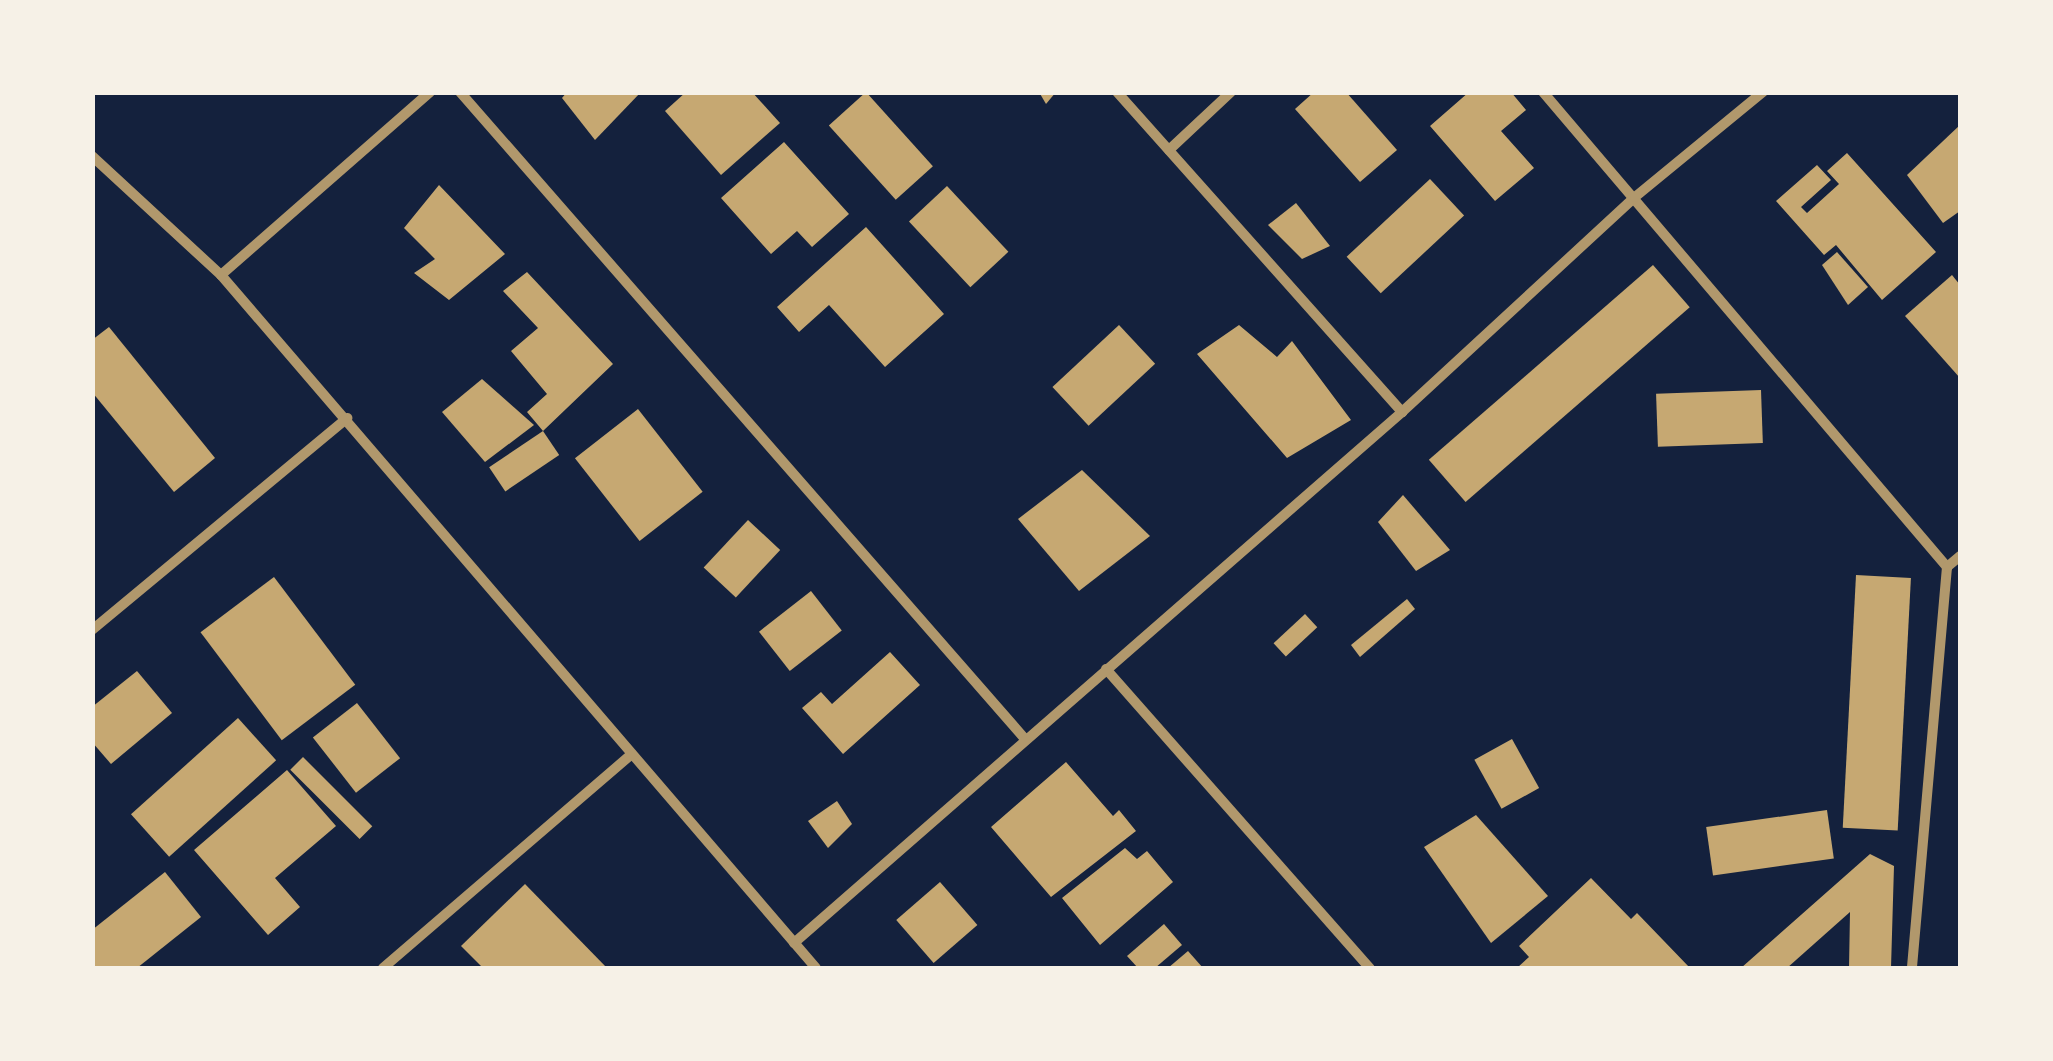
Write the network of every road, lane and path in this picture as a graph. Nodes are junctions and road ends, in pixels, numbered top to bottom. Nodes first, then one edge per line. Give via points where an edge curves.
1 (430, 92) edge
2 (460, 92) edge
3 (1117, 92) edge
4 (1231, 92) edge
5 (1544, 92) edge
6 (1763, 92) edge
7 (1168, 150) junction
8 (92, 156) edge
9 (1634, 197) junction
10 (221, 274) junction
11 (1402, 412) junction
12 (347, 418) junction
13 (1960, 556) edge
14 (1948, 567) junction
15 (92, 630) edge
16 (1106, 669) junction
17 (1025, 739) junction
18 (632, 754) junction
19 (794, 943) junction
20 (383, 968) edge
21 (816, 968) edge
22 (1370, 968) edge
23 (1912, 968) edge

1 - 10 street
2 - 17 street
3 - 7 street
4 - 7 street
5 - 9 street
6 - 9 street
7 - 11 street
8 - 10 street
9 - 11 street
9 - 14 street
10 - 12 street
11 - 16 street
12 - 15 street
12 - 18 street
13 - 14 street
14 - 23 street
16 - 17 street
16 - 22 street
17 - 19 street
18 - 19 street
18 - 20 street
19 - 21 street

